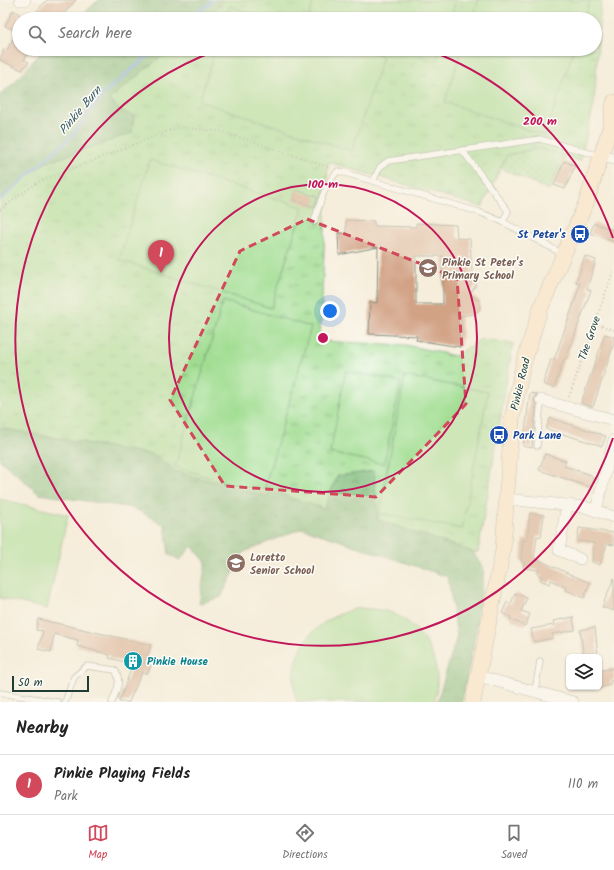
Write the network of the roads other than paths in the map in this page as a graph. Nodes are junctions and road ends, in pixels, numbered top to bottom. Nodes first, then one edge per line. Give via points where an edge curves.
1 (20, 0) edge
2 (25, 0) edge
3 (614, 102) edge
4 (462, 150) junction
5 (608, 158) edge
6 (373, 181) junction
7 (314, 222) dead end
8 (503, 222) junction
9 (564, 254) junction
10 (541, 400) joint
11 (614, 420) edge
12 (614, 440) edge
13 (537, 446) dead end
14 (506, 500) junction
15 (567, 505) junction
16 (596, 510) junction
17 (614, 517) edge
18 (580, 559) dead end
19 (540, 661) dead end
20 (478, 676) junction
21 (535, 691) junction
22 (0, 693) edge
23 (36, 700) edge
24 (58, 702) edge
25 (65, 702) edge
26 (112, 702) edge
27 (473, 702) edge
28 (573, 702) edge

1 - 2 street
3 - 5 main road, Pinkie Road
4 - 5 lane via 540,139
4 - 6 lane via 388,161 380,167
4 - 8 lane via 508,211
5 - 9 main road, Pinkie Road
6 - 7 lane via 338,170 322,193
6 - 8 lane via 479,212
8 - 9 lane
9 - 14 main road, Pinkie Road via 541,307 523,365 512,419
10 - 11 street
10 - 13 lane
12 - 16 street
14 - 15 street
14 - 20 main road, Pinkie Road via 503,550
15 - 16 street
15 - 18 street via 559,550
16 - 17 street
19 - 21 lane
20 - 21 street
20 - 27 main road, Pinkie Road
21 - 28 street
22 - 23 lane
23 - 24 lane
25 - 26 lane via 74,677 87,666 115,670 119,677

